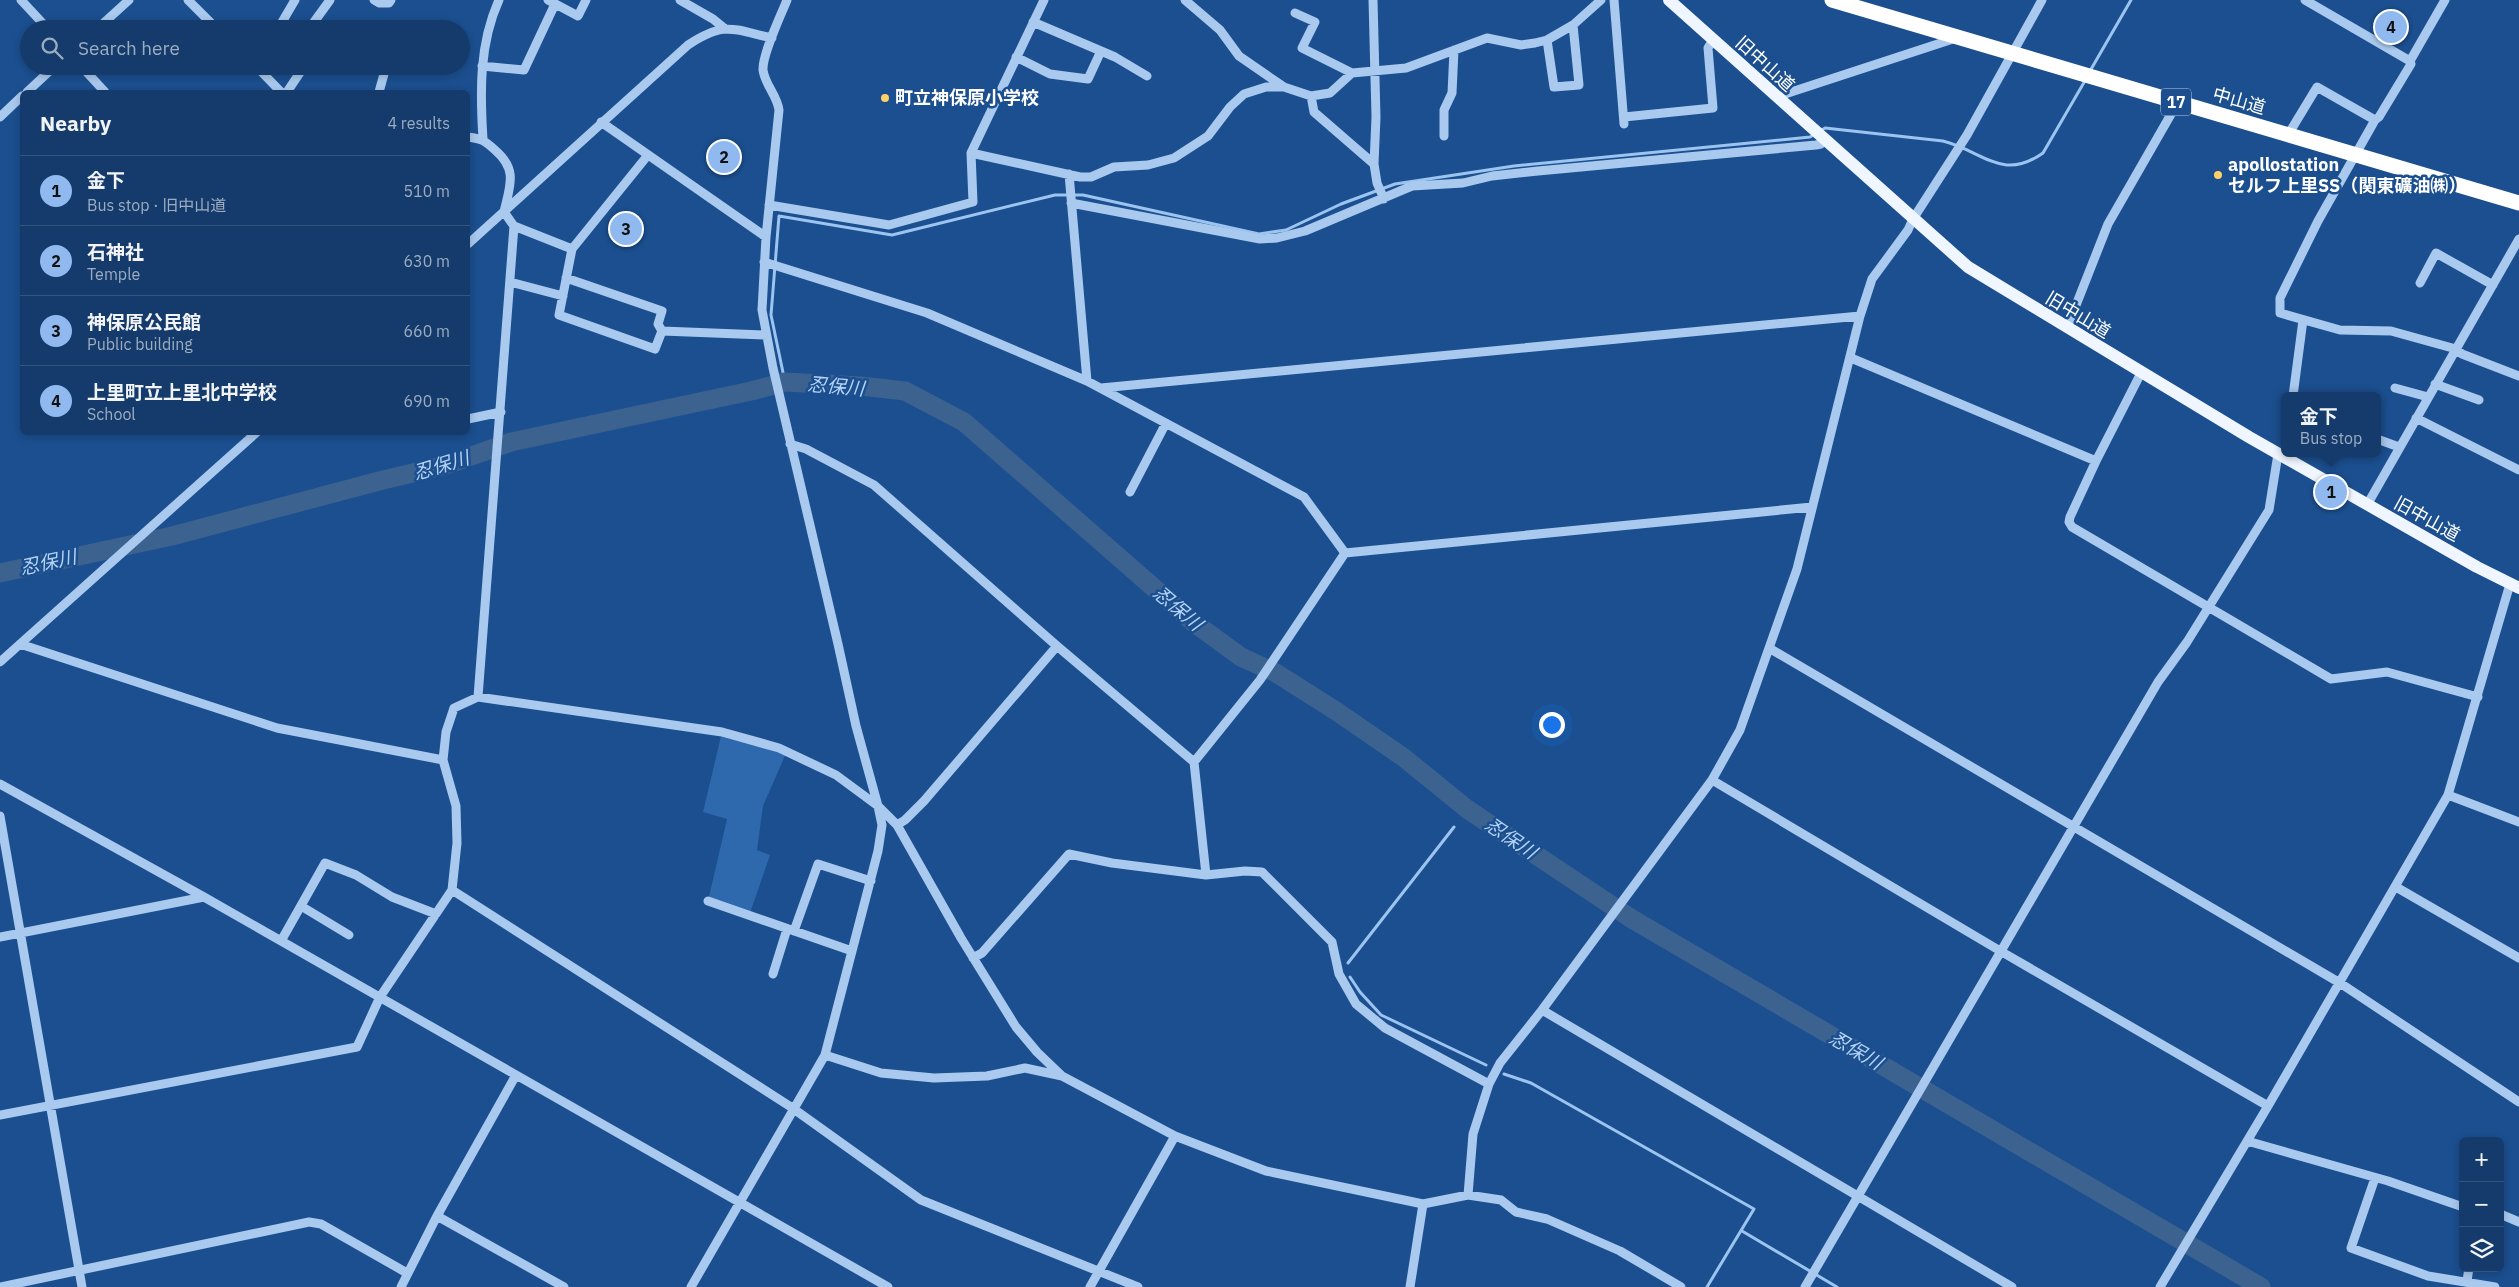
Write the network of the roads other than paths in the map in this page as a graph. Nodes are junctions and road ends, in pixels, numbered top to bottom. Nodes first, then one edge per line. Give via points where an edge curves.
1 (21, 0) edge
2 (129, 0) edge
3 (188, 0) edge
4 (295, 0) edge
5 (330, 0) edge
6 (374, 0) edge
7 (391, 0) edge
8 (499, 0) edge
9 (586, 0) edge
10 (680, 0) edge
11 (787, 0) edge
12 (1044, 0) edge
13 (1184, 0) edge
14 (1373, 0) edge
15 (1601, 0) edge
16 (1614, 0) edge
17 (1670, 0) edge
18 (1832, 0) edge
19 (2042, 0) edge
20 (2305, 0) edge
21 (2445, 0) edge
22 (551, 2) edge
23 (1294, 13) dead end
24 (40, 20) edge
25 (107, 20) edge
26 (208, 20) edge
27 (283, 20) edge
28 (315, 20) edge
29 (1033, 22) junction
30 (1573, 25) junction
31 (724, 28) junction
32 (772, 38) junction
33 (1959, 38) junction
34 (1547, 40) junction
35 (1713, 40) junction
36 (1454, 50) junction
37 (1101, 51) junction
38 (2011, 52) junction
39 (1016, 57) junction
40 (2410, 61) junction
41 (482, 66) junction
42 (1374, 70) junction
43 (1352, 73) junction
44 (45, 75) edge
45 (90, 75) edge
46 (265, 75) edge
47 (298, 75) edge
48 (384, 75) edge
49 (1147, 76) dead end
50 (1284, 87) junction
51 (29, 90) edge
52 (103, 90) edge
53 (279, 90) edge
54 (288, 90) edge
55 (380, 90) edge
56 (1311, 96) junction
57 (20, 98) edge
58 (1778, 99) junction
59 (2178, 102) junction
60 (0, 117) edge
61 (2375, 120) junction
62 (601, 122) junction
63 (2288, 135) junction
64 (1444, 136) dead end
65 (1819, 136) junction
66 (470, 137) edge
67 (483, 139) junction
68 (971, 153) junction
69 (648, 155) junction
70 (2355, 155) junction
71 (1374, 164) junction
72 (1069, 174) junction
73 (1384, 199) junction
74 (1071, 203) junction
75 (2519, 203) edge
76 (769, 205) junction
77 (504, 212) junction
78 (1913, 219) junction
79 (514, 226) junction
80 (766, 237) junction
81 (2519, 239) edge
82 (470, 242) edge
83 (572, 249) junction
84 (764, 262) junction
85 (566, 278) junction
86 (510, 282) junction
87 (2420, 283) dead end
88 (2492, 285) junction
89 (563, 296) junction
90 (1860, 316) junction
91 (2303, 320) junction
92 (2067, 328) junction
93 (662, 331) junction
94 (766, 335) junction
95 (2456, 349) junction
96 (1851, 358) junction
97 (2141, 373) junction
98 (2519, 376) edge
99 (1088, 381) junction
100 (2435, 384) junction
101 (1101, 388) junction
102 (2395, 388) dead end
103 (2294, 392) edge
104 (2428, 397) junction
105 (2479, 400) dead end
106 (501, 412) junction
107 (470, 418) edge
108 (2416, 418) junction
109 (1166, 423) junction
110 (254, 435) edge
111 (2381, 441) edge
112 (790, 444) junction
113 (2399, 447) junction
114 (2278, 454) junction
115 (2281, 456) edge
116 (2283, 457) edge
117 (2096, 461) junction
118 (2519, 470) edge
119 (1130, 492) dead end
120 (2367, 506) junction
121 (1812, 507) junction
122 (1345, 553) junction
123 (2515, 586) edge
124 (2207, 608) junction
125 (20, 644) junction
126 (1057, 646) junction
127 (1769, 648) junction
128 (0, 662) edge
129 (478, 697) junction
130 (2478, 697) junction
131 (444, 760) junction
132 (1194, 762) junction
133 (1712, 780) junction
134 (0, 784) edge
135 (2448, 795) junction
136 (878, 806) junction
137 (0, 816) edge
138 (2519, 822) edge
139 (897, 825) junction
140 (2075, 827) junction
141 (1206, 875) junction
142 (871, 881) junction
143 (2396, 887) junction
144 (452, 890) junction
145 (204, 896) junction
146 (708, 901) dead end
147 (301, 906) junction
148 (436, 914) junction
149 (790, 930) junction
150 (20, 933) junction
151 (349, 935) dead end
152 (0, 937) edge
153 (281, 941) junction
154 (852, 951) junction
155 (2002, 952) junction
156 (973, 958) junction
157 (2519, 958) edge
158 (773, 974) dead end
159 (2340, 983) junction
160 (380, 997) junction
161 (1542, 1010) junction
162 (825, 1055) junction
163 (516, 1075) junction
164 (1062, 1076) junction
165 (1489, 1084) junction
166 (2519, 1102) edge
167 (49, 1106) junction
168 (2268, 1106) junction
169 (794, 1111) junction
170 (0, 1115) edge
171 (1175, 1136) junction
172 (2247, 1141) junction
173 (2375, 1178) junction
174 (1468, 1196) junction
175 (1859, 1197) junction
176 (740, 1203) junction
177 (1424, 1204) junction
178 (2459, 1207) edge
179 (437, 1216) junction
180 (2504, 1216) edge
181 (2519, 1222) edge
182 (79, 1272) junction
183 (1098, 1272) junction
184 (2468, 1272) edge
185 (407, 1273) junction
186 (2467, 1282) junction
187 (0, 1286) edge
188 (82, 1287) edge
189 (401, 1287) edge
190 (564, 1287) edge
191 (691, 1287) edge
192 (888, 1287) edge
193 (1090, 1287) edge
194 (1138, 1287) edge
195 (1410, 1287) edge
196 (1681, 1287) edge
197 (1805, 1287) edge
198 (2012, 1287) edge
199 (2160, 1287) edge
200 (2496, 1287) edge

1 - 24 street
2 - 25 street
3 - 26 street
4 - 27 street
5 - 28 street
6 - 7 street via 379,3
8 - 41 street
9 - 22 street via 578,16
10 - 31 street
11 - 32 street
12 - 29 street
13 - 50 street via 1220,30 1239,56
14 - 42 street
15 - 30 street
16 - 35 street via 1624,121 1713,108 1708,48
17 - 35 main road, 旧中山道
18 - 33 highway, 中山道 / 17
19 - 38 street
20 - 40 street
21 - 40 street
22 - 41 street via 524,70
23 - 43 street via 1315,22 1302,48
29 - 37 street
29 - 39 street
30 - 34 street
30 - 34 street via 1579,85 1554,87
31 - 32 street
31 - 62 street via 706,33 688,45
32 - 76 street via 763,69 767,84 778,100 779,110
33 - 38 highway, 中山道 / 17
33 - 58 street via 1785,94
34 - 36 street via 1521,45 1487,38
35 - 58 main road, 旧中山道
36 - 42 street via 1406,68
36 - 64 street via 1452,93 1444,110
37 - 39 street via 1088,78 1050,74
37 - 49 street
38 - 59 highway, 中山道 / 17
38 - 78 street via 1966,134
39 - 68 street
40 - 61 street
41 - 67 street
42 - 43 street
42 - 71 street
43 - 56 street via 1330,93
44 - 51 street
45 - 52 street
46 - 53 street
47 - 54 street
48 - 55 street
50 - 56 street
50 - 72 street via 1266,87 1244,94 1208,136 1174,158 1148,165 1114,167 1091,178
56 - 71 street via 1314,112
57 - 60 street
58 - 65 main road, 旧中山道
59 - 63 highway, 中山道 / 17
59 - 92 street via 2108,224
61 - 63 street via 2318,87
61 - 70 street
62 - 69 street
62 - 77 street
63 - 70 highway, 中山道 / 17
65 - 73 street via 1821,144 1816,145 1412,186
65 - 78 main road, 旧中山道
66 - 67 street
67 - 77 street via 510,167 511,180
68 - 72 street
68 - 76 street via 973,202 889,225
69 - 80 street
69 - 83 street
70 - 75 highway, 中山道 / 17
70 - 91 street via 2280,298 2280,313
71 - 73 street
72 - 74 street
73 - 74 street via 1305,231 1260,239
74 - 99 street
76 - 80 street
77 - 79 street
77 - 82 street
78 - 90 street via 1872,279
78 - 92 main road, 旧中山道 via 1968,267
79 - 83 street
79 - 86 street
80 - 84 street
81 - 88 street
83 - 85 street
84 - 94 street via 762,310
84 - 99 street via 928,313
85 - 89 street
85 - 93 street via 662,311 658,324
86 - 89 street
86 - 106 street
87 - 88 street via 2436,253
88 - 95 street
89 - 93 street via 559,315 646,346 655,349
90 - 96 street
90 - 101 street
91 - 95 street via 2340,330 2391,331
91 - 103 street
92 - 97 main road, 旧中山道
93 - 94 street
94 - 112 street
95 - 98 street
95 - 100 street
96 - 117 street
96 - 121 street
97 - 114 main road, 旧中山道
97 - 117 street
99 - 101 street
100 - 104 street
100 - 105 street
101 - 109 street
102 - 104 street
104 - 108 street
106 - 107 street
106 - 129 street
108 - 113 street
108 - 118 street
109 - 119 street
109 - 122 street via 1304,497
110 - 125 street
111 - 113 street
112 - 126 street via 806,448 874,485
112 - 136 street
113 - 120 street
114 - 115 main road, 旧中山道
114 - 124 street via 2269,510
116 - 120 main road, 旧中山道
117 - 124 street via 2070,517 2072,527
120 - 123 main road, 旧中山道
121 - 122 street
121 - 127 street via 1797,569
122 - 132 street via 1260,680
123 - 130 street
124 - 130 street via 2331,679 2387,672
124 - 140 street via 2158,682
125 - 128 street
125 - 131 street via 277,728
126 - 132 street
126 - 139 street via 930,794
127 - 133 street via 1740,730
127 - 140 street
129 - 131 street via 454,708 446,732
129 - 136 street via 742,737 808,760 836,775
130 - 135 street
131 - 144 street via 456,806 457,843
132 - 141 street
133 - 155 street
133 - 161 street
134 - 145 street
135 - 138 street
135 - 143 street
136 - 139 street
136 - 142 street via 881,833
137 - 150 street
139 - 156 street
140 - 155 street
140 - 159 street
141 - 156 street via 1069,854 982,953
141 - 165 street via 1245,870 1262,872 1332,942 1339,974 1356,1004 1385,1028
142 - 149 street via 818,864
142 - 154 street
143 - 157 street
143 - 159 street
144 - 148 street
144 - 169 street
145 - 150 street
145 - 153 street
146 - 149 street
147 - 148 street via 325,863 356,875 392,898
147 - 151 street
147 - 153 street
148 - 160 street
149 - 154 street
149 - 158 street
150 - 152 street
150 - 167 street
153 - 160 street
154 - 162 street
155 - 168 street
155 - 175 street
156 - 164 street via 1016,1027 1036,1052
159 - 166 street
159 - 168 street
160 - 163 street
160 - 167 street via 357,1046
161 - 165 street via 1500,1063
161 - 175 street
162 - 164 street via 881,1073 934,1078 987,1076 1024,1068
162 - 169 street
163 - 176 street
163 - 179 street
164 - 171 street
165 - 174 street via 1473,1134
167 - 170 street
167 - 182 street
168 - 172 street
169 - 176 street via 767,1152
169 - 183 street via 921,1200
171 - 177 street via 1266,1172
171 - 183 street
172 - 173 street
172 - 199 street
173 - 178 street
173 - 186 street via 2351,1248 2428,1276
174 - 177 street
174 - 196 street via 1501,1200 1516,1212 1548,1219 1620,1251
175 - 197 street
175 - 198 street
176 - 191 street
176 - 192 street
177 - 195 street
179 - 185 street
179 - 190 street
180 - 181 street
182 - 185 street via 309,1222 321,1224
182 - 187 street
182 - 188 street
183 - 193 street
183 - 194 street
184 - 186 street
185 - 189 street
186 - 200 street

